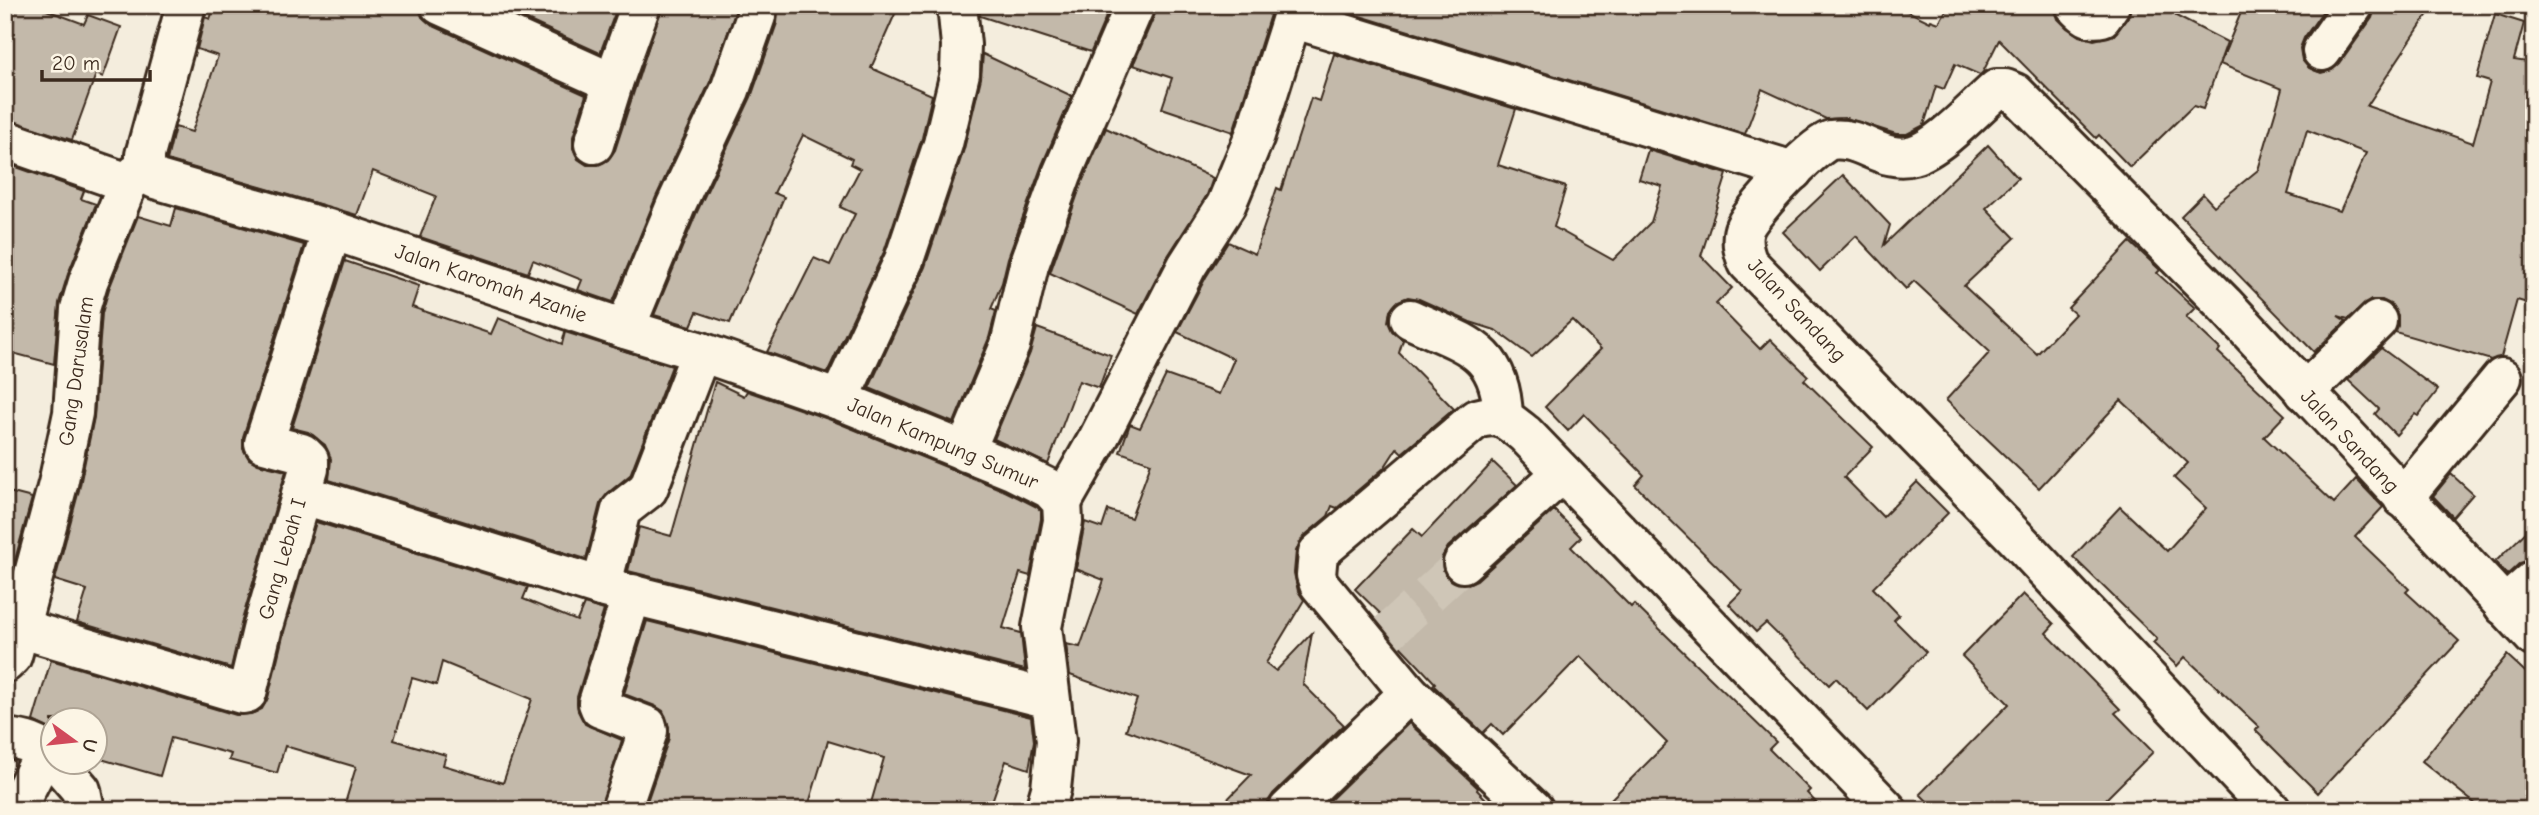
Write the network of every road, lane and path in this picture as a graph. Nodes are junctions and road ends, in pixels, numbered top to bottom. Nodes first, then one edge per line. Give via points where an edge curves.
1 (186, 5) edge
2 (440, 5) edge
3 (641, 5) edge
4 (957, 5) edge
5 (1135, 5) edge
6 (2075, 5) edge
7 (2110, 5) edge
8 (2354, 5) edge
9 (1294, 12) edge
10 (756, 16) dead end
11 (2322, 51) dead end
12 (613, 83) junction
13 (5, 140) edge
14 (594, 144) dead end
15 (1793, 171) junction
16 (137, 176) junction
17 (332, 230) junction
18 (1410, 320) dead end
19 (2377, 321) dead end
20 (625, 329) junction
21 (701, 352) junction
22 (2502, 378) dead end
23 (2305, 392) junction
24 (839, 400) junction
25 (1503, 417) junction
26 (965, 452) junction
27 (1562, 473) junction
28 (300, 494) junction
29 (2403, 498) junction
30 (1062, 502) junction
31 (1463, 563) tunnel mouth
32 (2534, 580) edge
33 (616, 591) junction
34 (2504, 607) junction
35 (19, 628) junction
36 (2534, 637) edge
37 (5, 663) edge
38 (1409, 693) junction
39 (1050, 699) junction
40 (5, 738) edge
41 (38, 748) edge
42 (38, 775) edge
43 (69, 776) edge
44 (19, 810) edge
45 (85, 810) edge
46 (621, 810) edge
47 (1045, 810) edge
48 (1288, 810) edge
49 (1534, 810) edge
50 (1888, 810) edge
51 (2271, 810) edge

1 - 16 street, Gang Darusalam
2 - 12 street
3 - 12 street
4 - 24 street, Jalan Kampung Sumur via 960,73 943,144 904,260
5 - 26 street via 1062,174 1028,265 1010,345
6 - 7 street via 2086,17 2095,19
8 - 11 street
9 - 15 street
9 - 30 street via 1255,135 1226,205 1187,265
10 - 20 street via 730,90
12 - 14 street
13 - 16 street, Jalan Karomah Azanie
15 - 23 street, Jalan Sandang via 1827,140 1842,139 1898,158 1915,155 1931,147 1997,89 2015,93
15 - 51 street, Jalan Sandang via 1746,224 1743,250 1748,263 2015,537
16 - 17 street, Jalan Karomah Azanie
16 - 35 street, Gang Darusalam via 80,309 73,413
17 - 20 street, Jalan Karomah Azanie
17 - 28 street, Gang Lebah I via 264,443 302,453 309,460
18 - 25 street via 1478,350 1497,375
19 - 23 street
20 - 21 street, Jalan Karomah Azanie
21 - 24 street, Jalan Karomah Azanie
21 - 33 street via 648,489 621,510
22 - 29 street
23 - 29 street, Jalan Sandang
24 - 26 street, Jalan Kampung Sumur
25 - 27 street
25 - 38 street via 1476,419 1318,553 1315,575 1320,584 1378,640
26 - 30 street, Jalan Kampung Sumur via 1036,481
27 - 31 street
27 - 50 street
28 - 33 street
28 - 35 street, Gang Lebah I via 247,693
29 - 34 street, Jalan Sandang
30 - 39 street, Jalan Kampung Sumur via 1063,521 1042,627
32 - 34 street
33 - 39 street
33 - 46 street via 598,703 600,708 647,726 648,731
34 - 36 street, Jalan Sandang
35 - 37 street, Gang Darusalam via 12,656
38 - 48 street
38 - 49 street
39 - 47 street, Jalan Kampung Sumur via 1056,741
40 - 41 street
42 - 44 street via 25,791
43 - 45 street via 81,790

